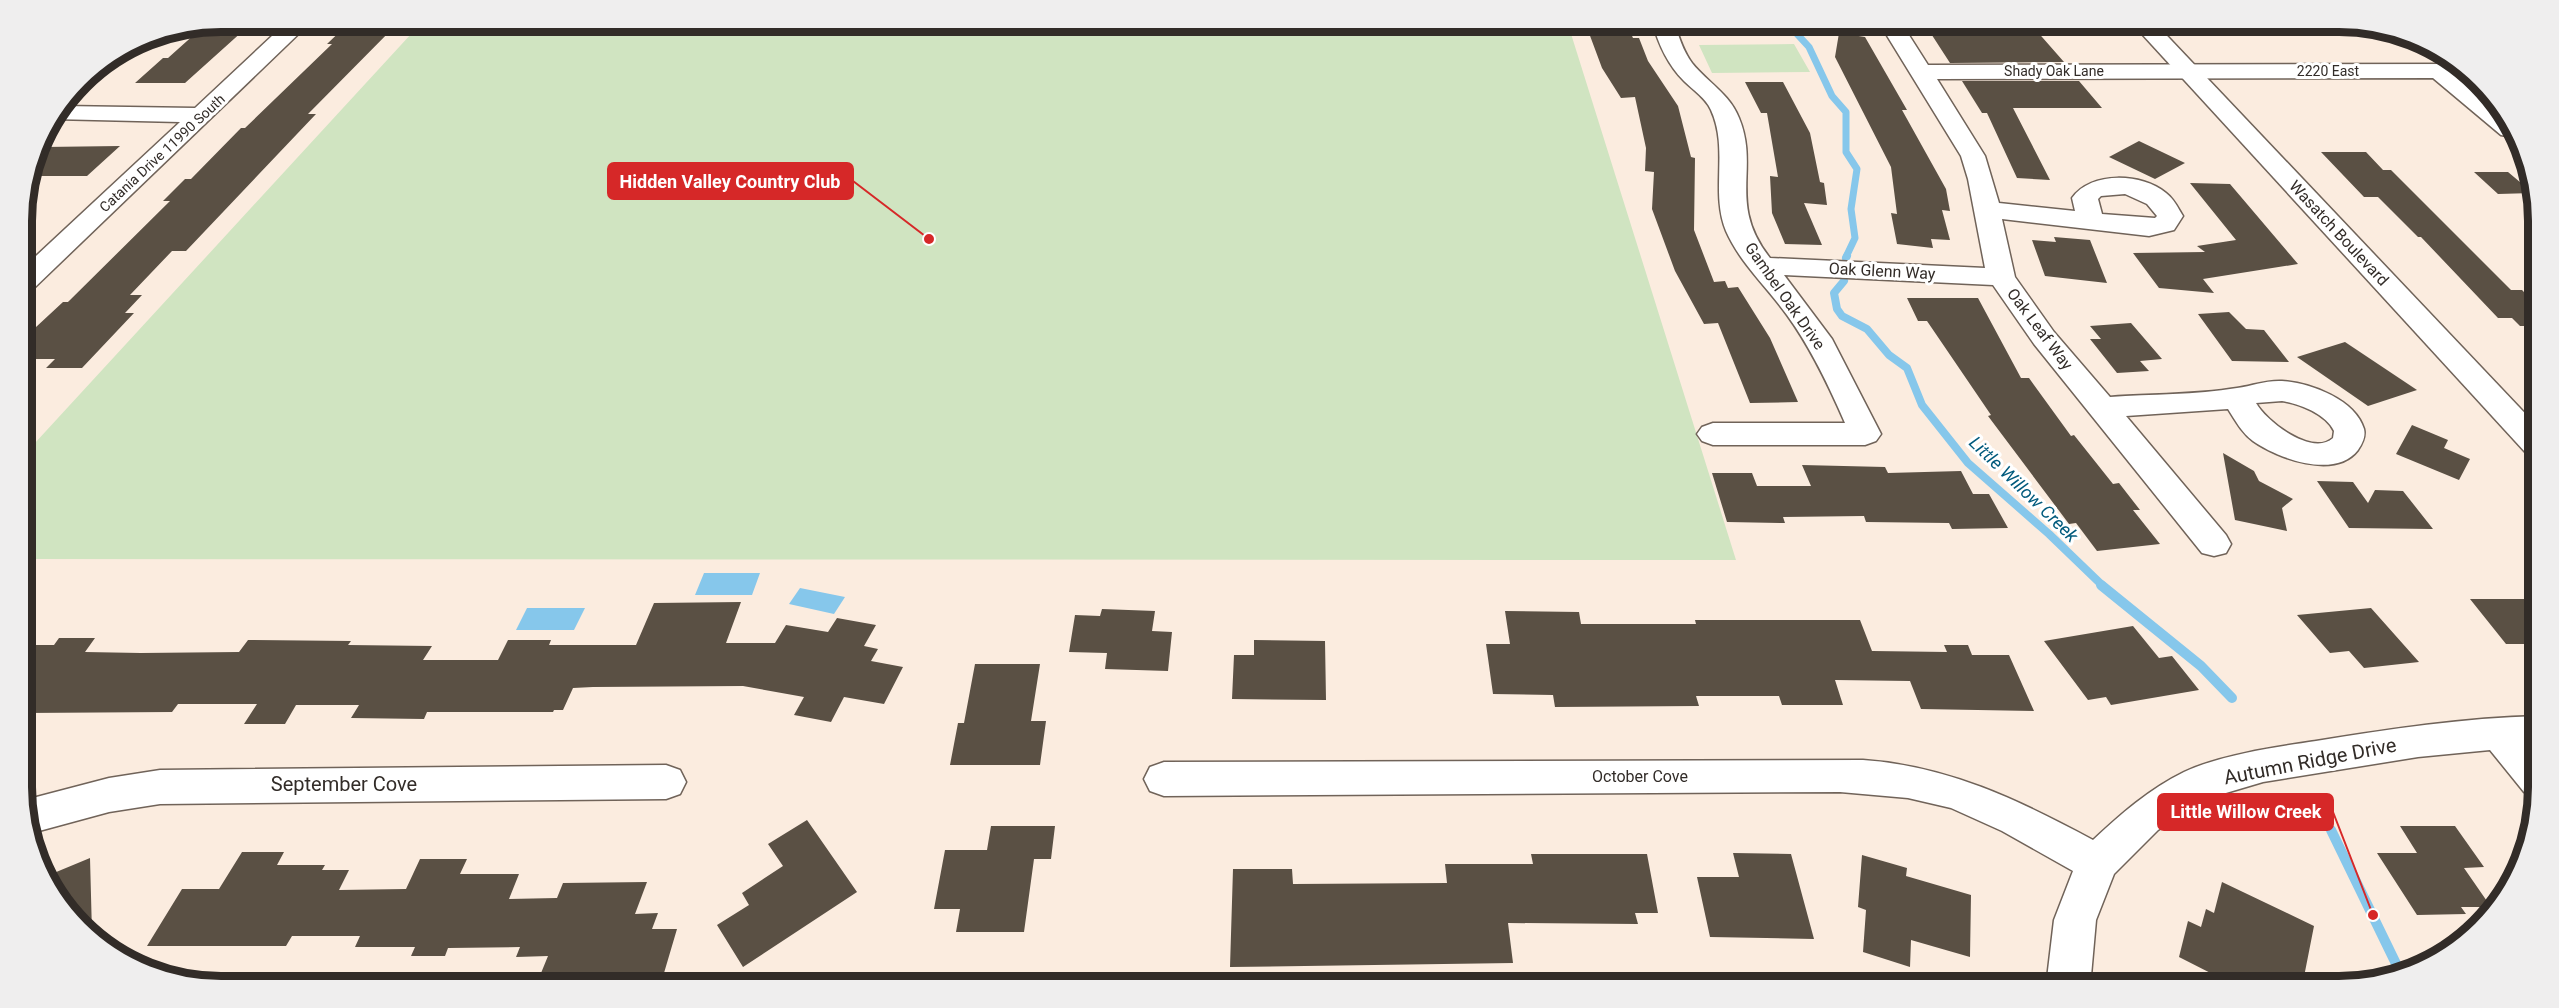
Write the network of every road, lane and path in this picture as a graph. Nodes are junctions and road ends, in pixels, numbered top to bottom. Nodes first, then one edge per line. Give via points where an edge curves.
1 (290, 32) edge
2 (1667, 32) edge
3 (1896, 32) edge
4 (2151, 32) edge
5 (2188, 71) junction
6 (2439, 71) junction
7 (2454, 71) edge
8 (1920, 72) junction
9 (65, 112) edge
10 (203, 115) junction
11 (2498, 120) edge
12 (1987, 209) junction
13 (2090, 221) dead end
14 (1762, 266) junction
15 (32, 275) edge
16 (2001, 277) junction
17 (2237, 398) dead end
18 (2101, 408) junction
19 (1713, 434) dead end
20 (2528, 436) edge
21 (2214, 544) dead end
22 (2528, 732) edge
23 (2499, 733) junction
24 (2528, 768) edge
25 (1164, 779) dead end
26 (666, 782) dead end
27 (34, 815) edge
28 (2097, 863) junction
29 (2069, 976) edge

1 - 10 street, Catania Drive 11990 South
2 - 14 street, Gambel Oak Drive via 1676,57 1724,111 1733,152 1733,210 1738,227
3 - 8 street, Oak Leaf Way
4 - 5 street, Wasatch Boulevard
5 - 6 street, 2220 East
5 - 8 street, Shady Oak Lane
5 - 20 street, Wasatch Boulevard
6 - 7 street, 2220 East
6 - 11 street
8 - 12 street, Oak Leaf Way via 1973,156
9 - 10 street
10 - 15 street, Catania Drive 11990 South
12 - 13 street
12 - 16 street, Oak Leaf Way
14 - 16 street, Oak Glenn Way
14 - 19 street, Gambel Oak Drive via 1820,342 1865,434
16 - 18 street, Oak Leaf Way
17 - 18 street
18 - 21 street, Oak Leaf Way
22 - 23 street, Autumn Ridge Drive
23 - 24 street
23 - 28 street, Autumn Ridge Drive via 2418,741 2264,765 2198,784 2144,818
25 - 28 street, October Cove via 1885,777 1975,800
26 - 27 street, September Cove via 160,787 109,795
28 - 29 street, Autumn Ridge Drive via 2075,920

